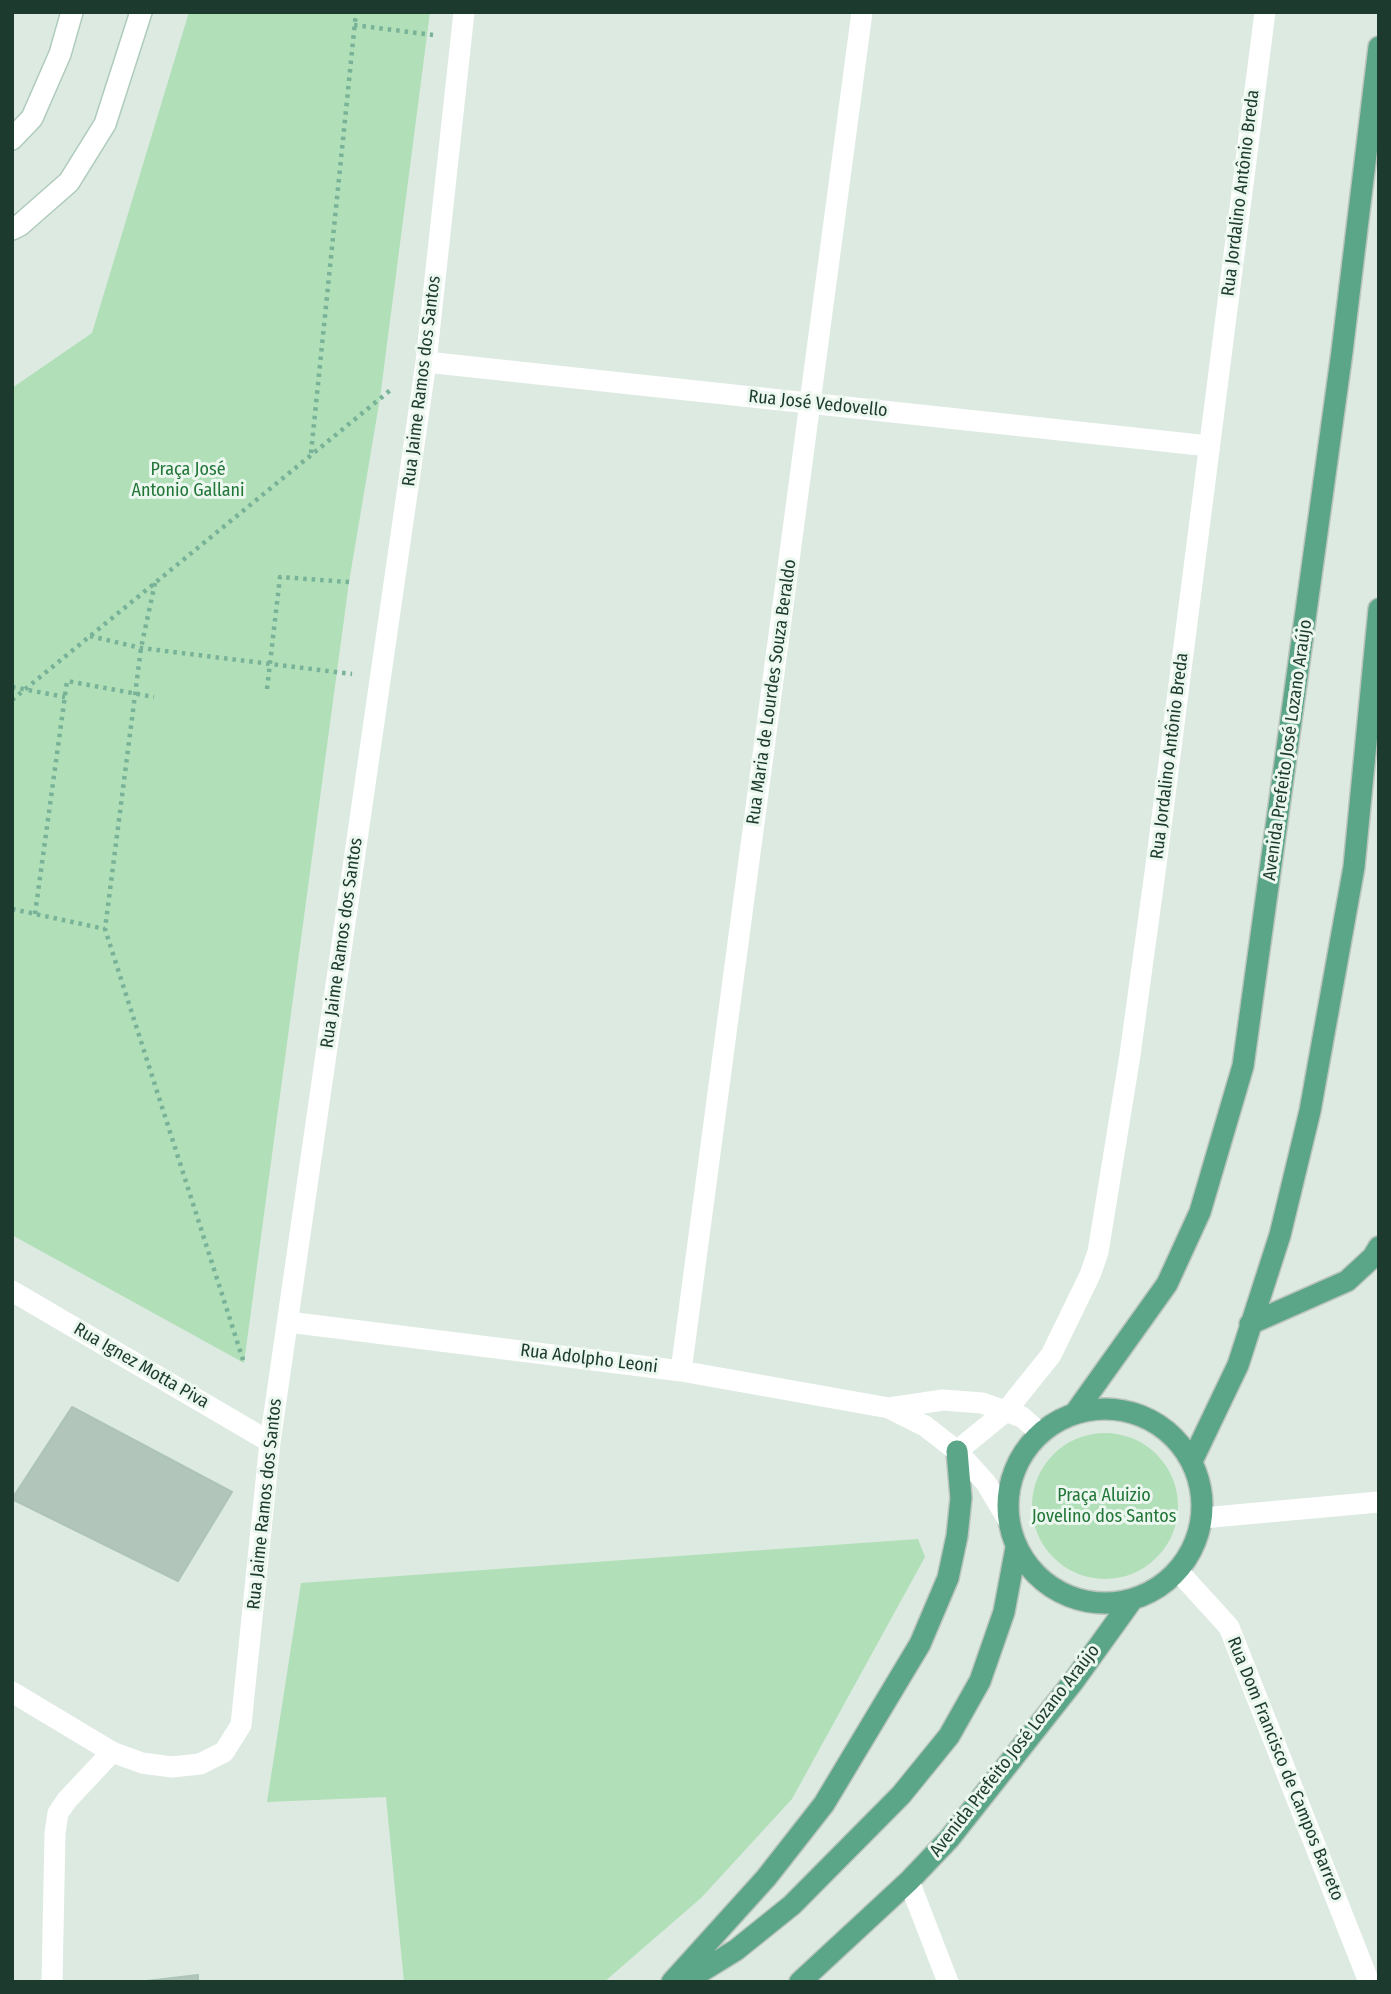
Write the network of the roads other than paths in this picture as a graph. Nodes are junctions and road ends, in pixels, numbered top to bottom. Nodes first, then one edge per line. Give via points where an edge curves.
1 (72, 12) edge
2 (141, 12) edge
3 (464, 12) edge
4 (862, 12) edge
5 (1265, 12) edge
6 (1379, 47) edge
7 (12, 139) edge
8 (12, 229) edge
9 (426, 362) junction
10 (810, 403) junction
11 (1209, 446) junction
12 (1379, 609) edge
13 (1379, 1247) edge
14 (12, 1291) edge
15 (288, 1322) junction
16 (1250, 1324) junction
17 (681, 1371) junction
18 (889, 1408) junction
19 (1006, 1411) junction
20 (1075, 1413) junction
21 (1040, 1433) junction
22 (270, 1442) junction
23 (957, 1451) junction
24 (1192, 1461) junction
25 (1379, 1502) edge
26 (1202, 1518) junction
27 (1008, 1520) junction
28 (1016, 1548) junction
29 (1178, 1571) junction
30 (1132, 1600) junction
31 (12, 1692) edge
32 (112, 1752) junction
33 (909, 1881) junction
34 (52, 1982) edge
35 (672, 1982) edge
36 (684, 1982) edge
37 (800, 1982) edge
38 (948, 1982) edge
39 (1369, 1982) edge

1 - 7 street via 60,54 32,118
2 - 8 street via 105,124 69,182
3 - 9 street, Rua Jaime Ramos dos Santos
4 - 10 street, Rua Maria de Lourdes Souza Beraldo
5 - 11 street, Rua Jordalino Antônio Breda
6 - 20 main road, Avenida Prefeito José Lozano Araújo via 1340,366 1243,1066 1200,1212 1167,1284
9 - 10 street, Rua José Vedovello
9 - 15 street, Rua Jaime Ramos dos Santos
10 - 11 street, Rua José Vedovello
10 - 17 street, Rua Maria de Lourdes Souza Beraldo
11 - 19 street, Rua Jordalino Antônio Breda via 1130,1055 1098,1252 1051,1354
12 - 16 main road via 1354,867 1310,1111 1280,1235
13 - 16 main road via 1347,1281
14 - 22 street, Rua Ignez Motta Piva
15 - 17 street, Rua Adolpho Leoni
15 - 22 street, Rua Jaime Ramos dos Santos
16 - 24 main road via 1238,1365
17 - 18 street, Rua Adolpho Leoni
18 - 19 street, Rua Adolpho Leoni via 943,1400 982,1403
18 - 23 street, Rua Adolpho Leoni via 925,1426
19 - 21 street, Rua Adolpho Leoni via 1022,1417
19 - 23 street, Rua Jordalino Antônio Breda
20 - 21 main road
20 - 24 main road via 1102,1408 1129,1411 1176,1438
21 - 27 main road via 1020,1458 1009,1488
22 - 32 street, Rua Jaime Ramos dos Santos via 241,1725 225,1752 200,1764 142,1763
23 - 27 street, Rua Adolpho Leoni via 986,1483
23 - 35 main road via 961,1499 957,1536 948,1578 920,1644 824,1804 758,1887
24 - 26 main road
25 - 26 street
26 - 29 main road via 1198,1538
27 - 28 main road
28 - 30 main road via 1037,1576 1065,1595 1098,1603
28 - 36 main road via 1000,1623 979,1681 949,1736 901,1795 792,1905 736,1950
29 - 30 main road via 1157,1589
29 - 39 street, Rua Dom Francisco de Campos Barreto via 1229,1628
30 - 33 main road, Avenida Prefeito José Lozano Araújo via 997,1779
31 - 32 street, Rua Jaime Ramos dos Santos
32 - 34 street via 58,1814
33 - 37 main road, Avenida Prefeito José Lozano Araújo
33 - 38 street

